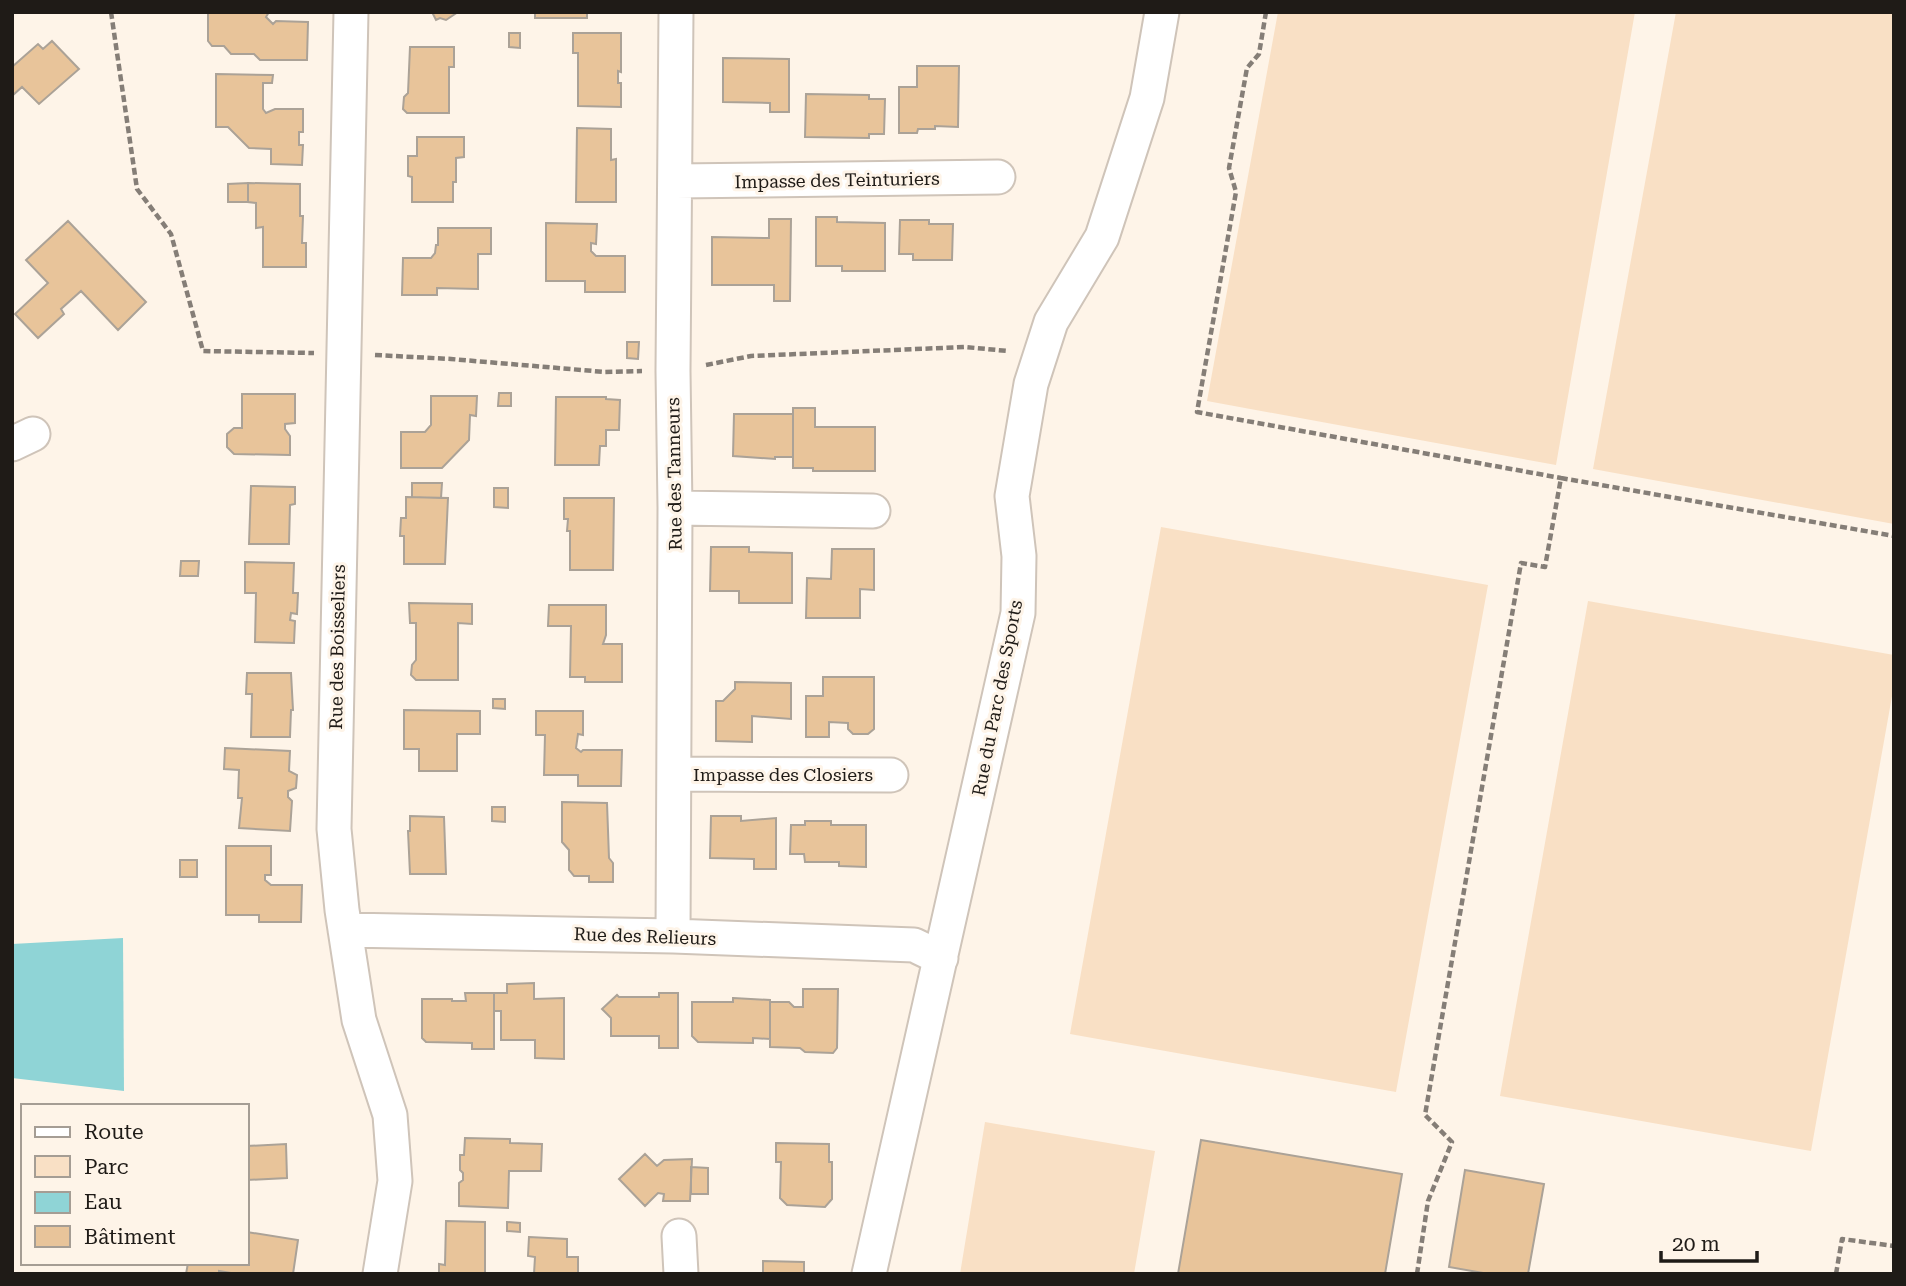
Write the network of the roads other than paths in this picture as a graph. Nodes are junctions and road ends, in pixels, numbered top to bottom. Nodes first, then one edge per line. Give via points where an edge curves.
1 (351, 12) edge
2 (676, 12) edge
3 (1162, 12) edge
4 (998, 177) dead end
5 (676, 181) junction
6 (675, 508) junction
7 (873, 511) dead end
8 (675, 774) junction
9 (891, 775) dead end
10 (345, 930) junction
11 (674, 936) junction
12 (941, 958) junction
13 (679, 1236) dead end
14 (380, 1274) edge
15 (681, 1274) edge
16 (869, 1274) edge

1 - 10 street, Rue des Boisseliers via 334,829
2 - 5 street, Rue des Tanneurs
3 - 12 street, Rue du Parc des Sports via 1147,98 1102,237 1051,322 1031,384 1012,496 1019,556 1018,613
4 - 5 street, Impasse des Teinturiers
5 - 6 street, Rue des Tanneurs
6 - 7 street
6 - 8 street, Rue des Tanneurs
8 - 9 street, Impasse des Closiers
8 - 11 street, Rue des Tanneurs
10 - 11 street, Rue des Relieurs
10 - 14 street, Rue des Boisseliers via 359,1020 390,1115 395,1181
11 - 12 street, Rue des Relieurs via 914,945
12 - 16 street, Rue du Parc des Sports
13 - 15 street

